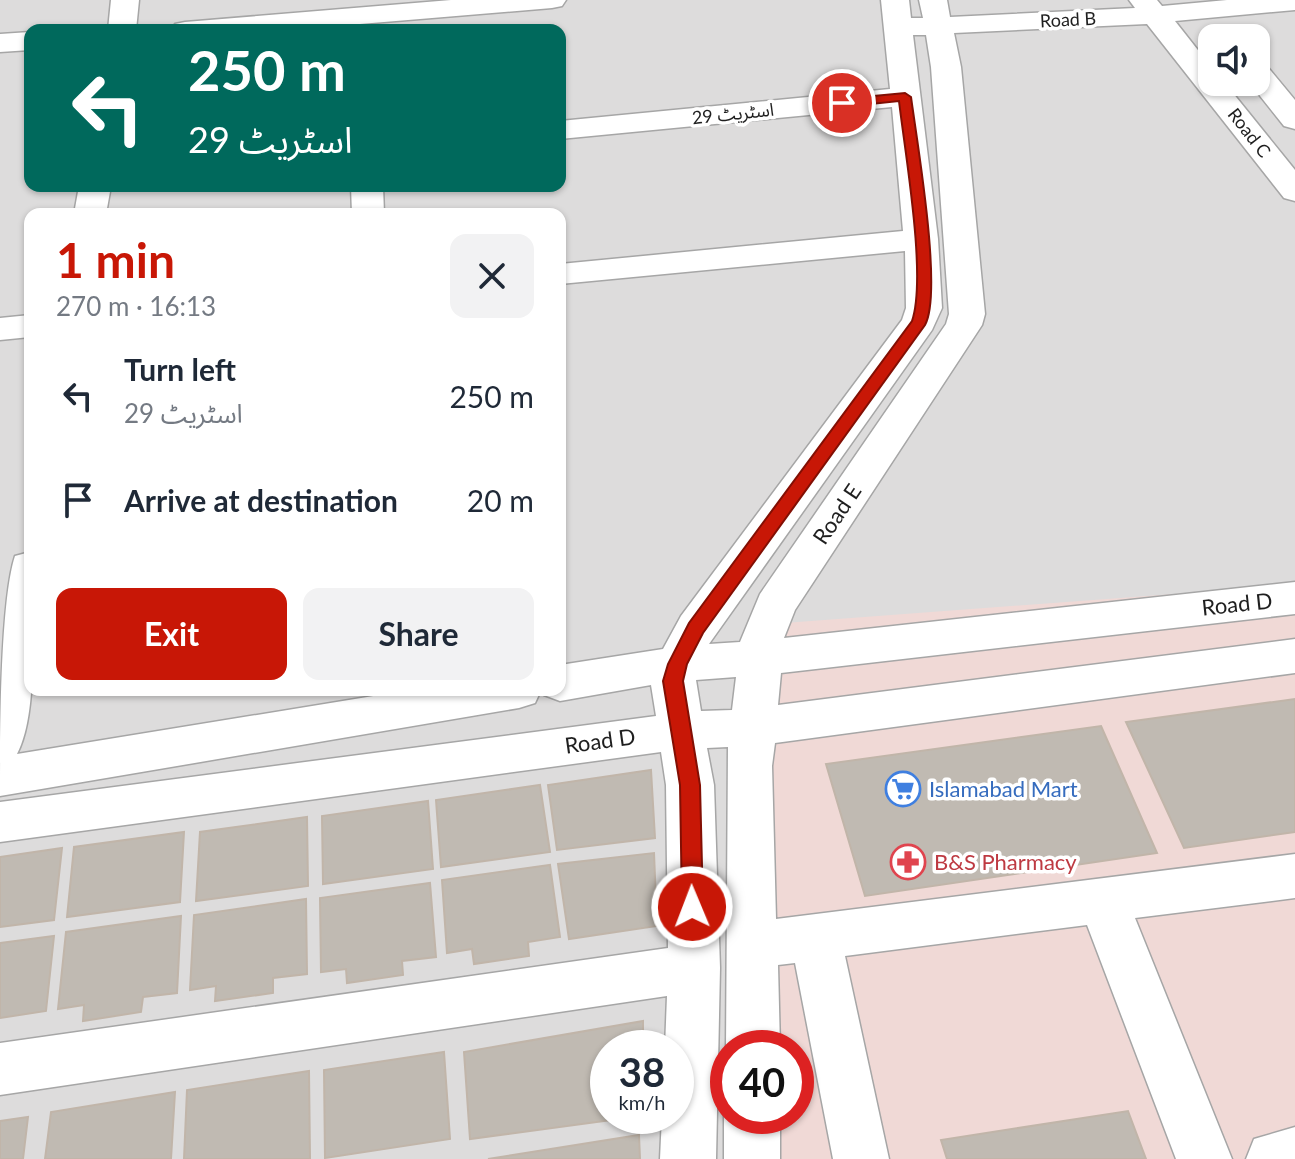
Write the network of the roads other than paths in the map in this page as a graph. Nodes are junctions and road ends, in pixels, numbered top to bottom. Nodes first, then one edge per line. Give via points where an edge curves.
1 (125, 0) edge
2 (552, 0) edge
3 (1005, 0) edge
4 (1295, 2) edge
5 (1203, 5) edge
6 (366, 8) edge
7 (1149, 8) edge
8 (915, 11) edge
9 (123, 24) edge
10 (234, 24) edge
11 (1218, 24) edge
12 (24, 41) edge
13 (0, 43) edge
14 (1270, 89) edge
15 (905, 97) junction
16 (1295, 120) edge
17 (566, 129) edge
18 (1283, 158) edge
19 (1295, 191) edge
20 (921, 239) junction
21 (566, 273) edge
22 (24, 327) edge
23 (0, 329) edge
24 (1295, 598) edge
25 (24, 602) edge
26 (1295, 656) edge
27 (760, 658) junction
28 (677, 664) junction
29 (566, 682) edge
30 (446, 696) edge
31 (385, 701) edge
32 (753, 727) junction
33 (680, 731) junction
34 (0, 742) edge
35 (0, 776) edge
36 (0, 822) edge
37 (1295, 876) edge
38 (1103, 900) junction
39 (815, 937) junction
40 (753, 945) junction
41 (694, 968) junction
42 (753, 1030) edge
43 (0, 1069) edge
44 (752, 1134) edge
45 (1295, 1155) edge
46 (688, 1159) edge
47 (752, 1159) edge
48 (861, 1159) edge
49 (1204, 1159) edge
50 (1274, 1159) edge

1 - 9 street
2 - 6 street
3 - 8 street
4 - 5 street, Road B
5 - 7 street, Road B
5 - 11 street
6 - 10 street
7 - 8 street, Road B
7 - 18 street, Road C
8 - 15 street, Road E
8 - 27 street, Road E via 946,67 967,314 775,605
12 - 13 street
14 - 16 street, Road C
15 - 17 street, اسٹریٹ 29
15 - 20 street, Road E
18 - 19 street, Road C
20 - 21 street
20 - 28 street, Road E via 924,308 919,322 696,628
22 - 23 street
24 - 27 street, Road D
25 - 34 street
26 - 32 street, Road D
27 - 28 street, Road D
27 - 32 street, Road E
28 - 29 street, Road D
28 - 33 street, Road E via 673,681
30 - 31 street
31 - 35 street
32 - 33 street, Road D
32 - 40 street, Road E
33 - 36 street, Road D
33 - 41 street, Road E via 690,785
37 - 38 street
38 - 39 street
38 - 49 street
39 - 40 street
39 - 48 street
40 - 42 street, Road E
41 - 43 street
41 - 46 street, Road E
44 - 47 street
45 - 50 street

